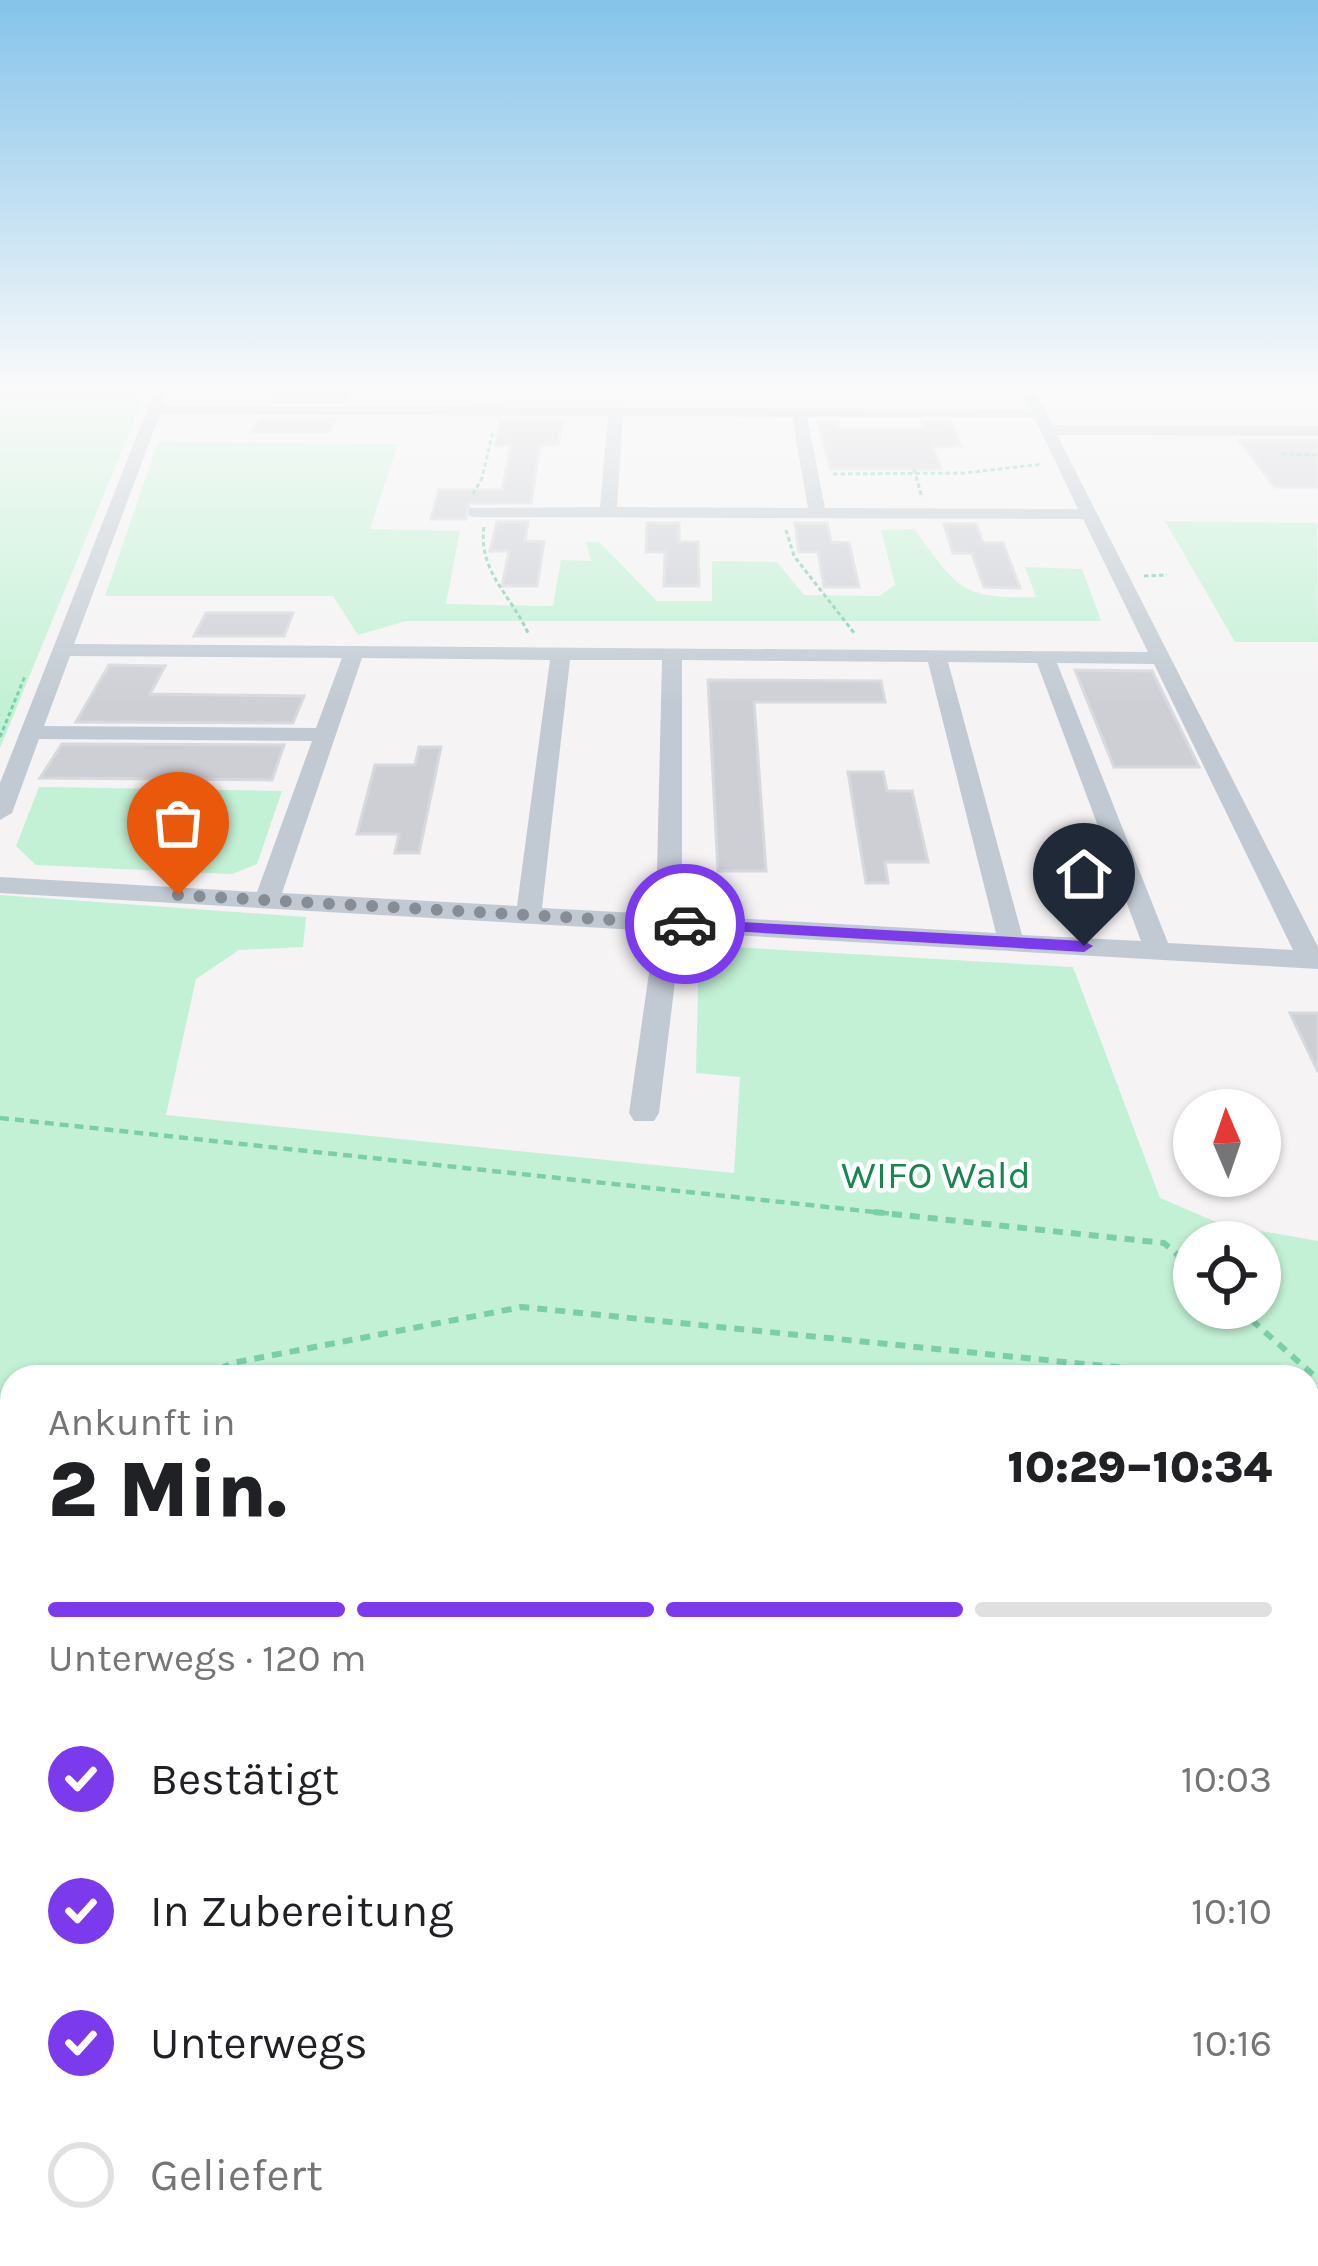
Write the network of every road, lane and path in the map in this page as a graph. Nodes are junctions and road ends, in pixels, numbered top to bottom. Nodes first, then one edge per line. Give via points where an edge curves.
1 (124, 493) edge
2 (478, 493) edge
3 (610, 493) edge
4 (813, 493) edge
5 (920, 493) edge
6 (1079, 493) edge
7 (473, 512) junction
8 (608, 512) junction
9 (782, 513) junction
10 (817, 513) junction
11 (926, 513) junction
12 (1090, 514) junction
13 (64, 650) junction
14 (354, 652) junction
15 (530, 654) junction
16 (561, 654) junction
17 (672, 655) junction
18 (863, 656) junction
19 (936, 656) junction
20 (1045, 657) junction
21 (1162, 658) junction
22 (32, 732) junction
23 (325, 735) junction
24 (0, 813) edge
25 (0, 885) edge
26 (267, 900) junction
27 (528, 915) junction
28 (669, 923) junction
29 (1011, 942) junction
30 (1158, 951) junction
31 (1315, 959) edge
32 (644, 1113) dead end
33 (0, 1118) edge
34 (1173, 1251) edge
35 (1262, 1329) edge
36 (228, 1365) edge
37 (1095, 1365) edge
38 (1302, 1365) edge

1 - 13 lane
2 - 7 path
3 - 8 lane
4 - 10 lane
5 - 11 path
6 - 12 lane
7 - 8 lane
7 - 15 path via 489,521 480,546 485,566 523,616
8 - 9 lane
9 - 10 lane
9 - 18 path via 794,556 843,616
10 - 11 lane
11 - 12 lane
12 - 21 lane
13 - 14 lane
13 - 22 lane
14 - 15 lane
14 - 23 lane
15 - 16 lane
16 - 17 lane
16 - 27 lane
17 - 18 lane
17 - 28 lane
18 - 19 lane
19 - 20 lane
19 - 29 lane
20 - 21 lane
20 - 30 lane
21 - 31 lane
22 - 23 lane
22 - 24 lane
23 - 26 lane
25 - 26 lane
26 - 27 lane
27 - 28 lane
28 - 29 lane
28 - 32 lane
29 - 30 lane
30 - 31 lane
33 - 34 path via 1164,1243
35 - 38 path
36 - 37 path via 522,1307

